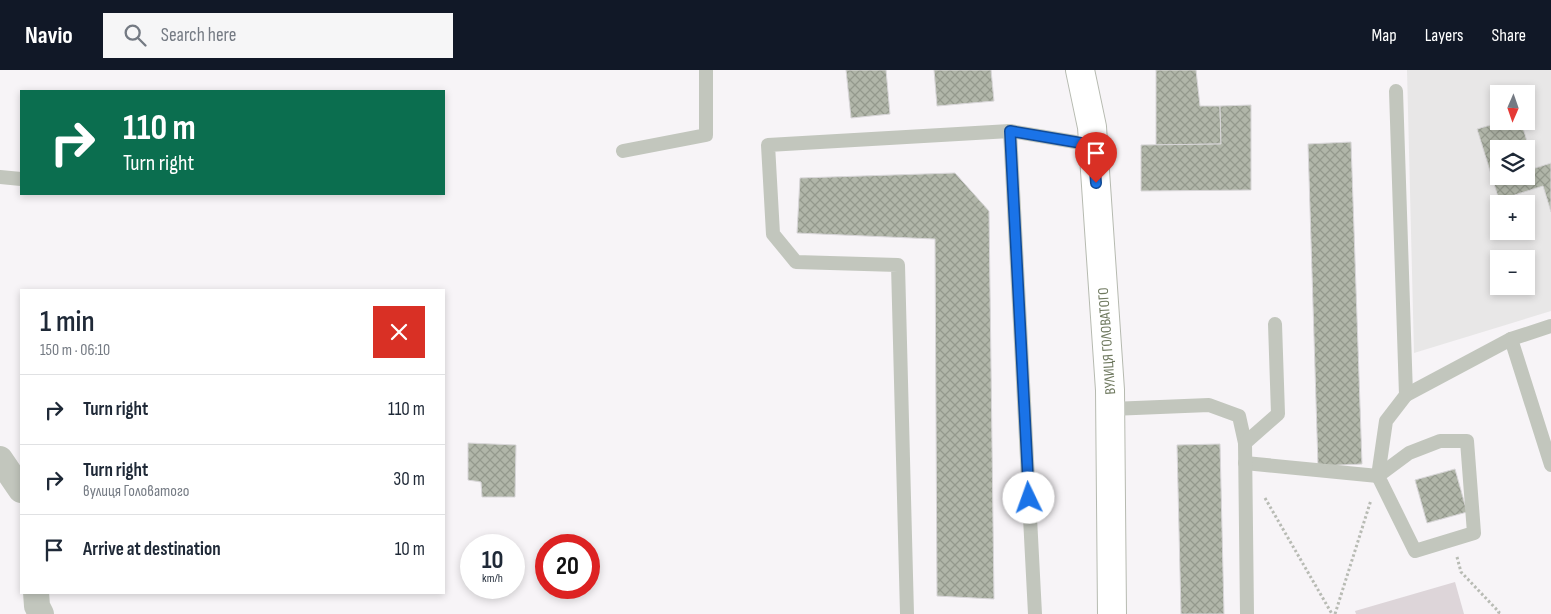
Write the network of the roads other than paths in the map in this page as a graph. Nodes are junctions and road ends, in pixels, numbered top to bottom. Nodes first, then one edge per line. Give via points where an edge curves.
1 (706, 70) edge
2 (1080, 70) edge
3 (1396, 91) dead end
4 (1010, 131) junction
5 (1093, 145) junction
6 (622, 151) dead end
7 (0, 177) edge
8 (20, 179) edge
9 (1276, 324) dead end
10 (1551, 326) edge
11 (1511, 339) junction
12 (1406, 394) junction
13 (1110, 409) junction
14 (1244, 443) junction
15 (0, 459) edge
16 (1245, 463) junction
17 (1551, 465) edge
18 (1378, 476) junction
19 (20, 489) edge
20 (36, 594) edge
21 (41, 614) edge
22 (907, 614) edge
23 (1035, 614) edge
24 (1112, 614) edge
25 (1247, 614) edge

1 - 6 lane via 706,134
2 - 5 main road, ВУЛИЦЯ ГОЛОВАТОГО
3 - 12 lane
4 - 5 lane
4 - 22 lane via 768,145 773,234 796,262 898,265
4 - 23 lane
5 - 13 main road, ВУЛИЦЯ ГОЛОВАТОГО
7 - 8 lane
9 - 14 lane via 1278,414
10 - 11 lane
11 - 12 lane
11 - 17 lane
12 - 18 lane via 1386,422
13 - 14 lane via 1209,405 1239,416
13 - 24 main road, ВУЛИЦЯ ГОЛОВАТОГО
14 - 16 lane
15 - 19 street
16 - 18 lane
16 - 25 lane
18 - 18 lane via 1409,453 1440,440 1467,441 1474,533 1415,550
20 - 21 street

